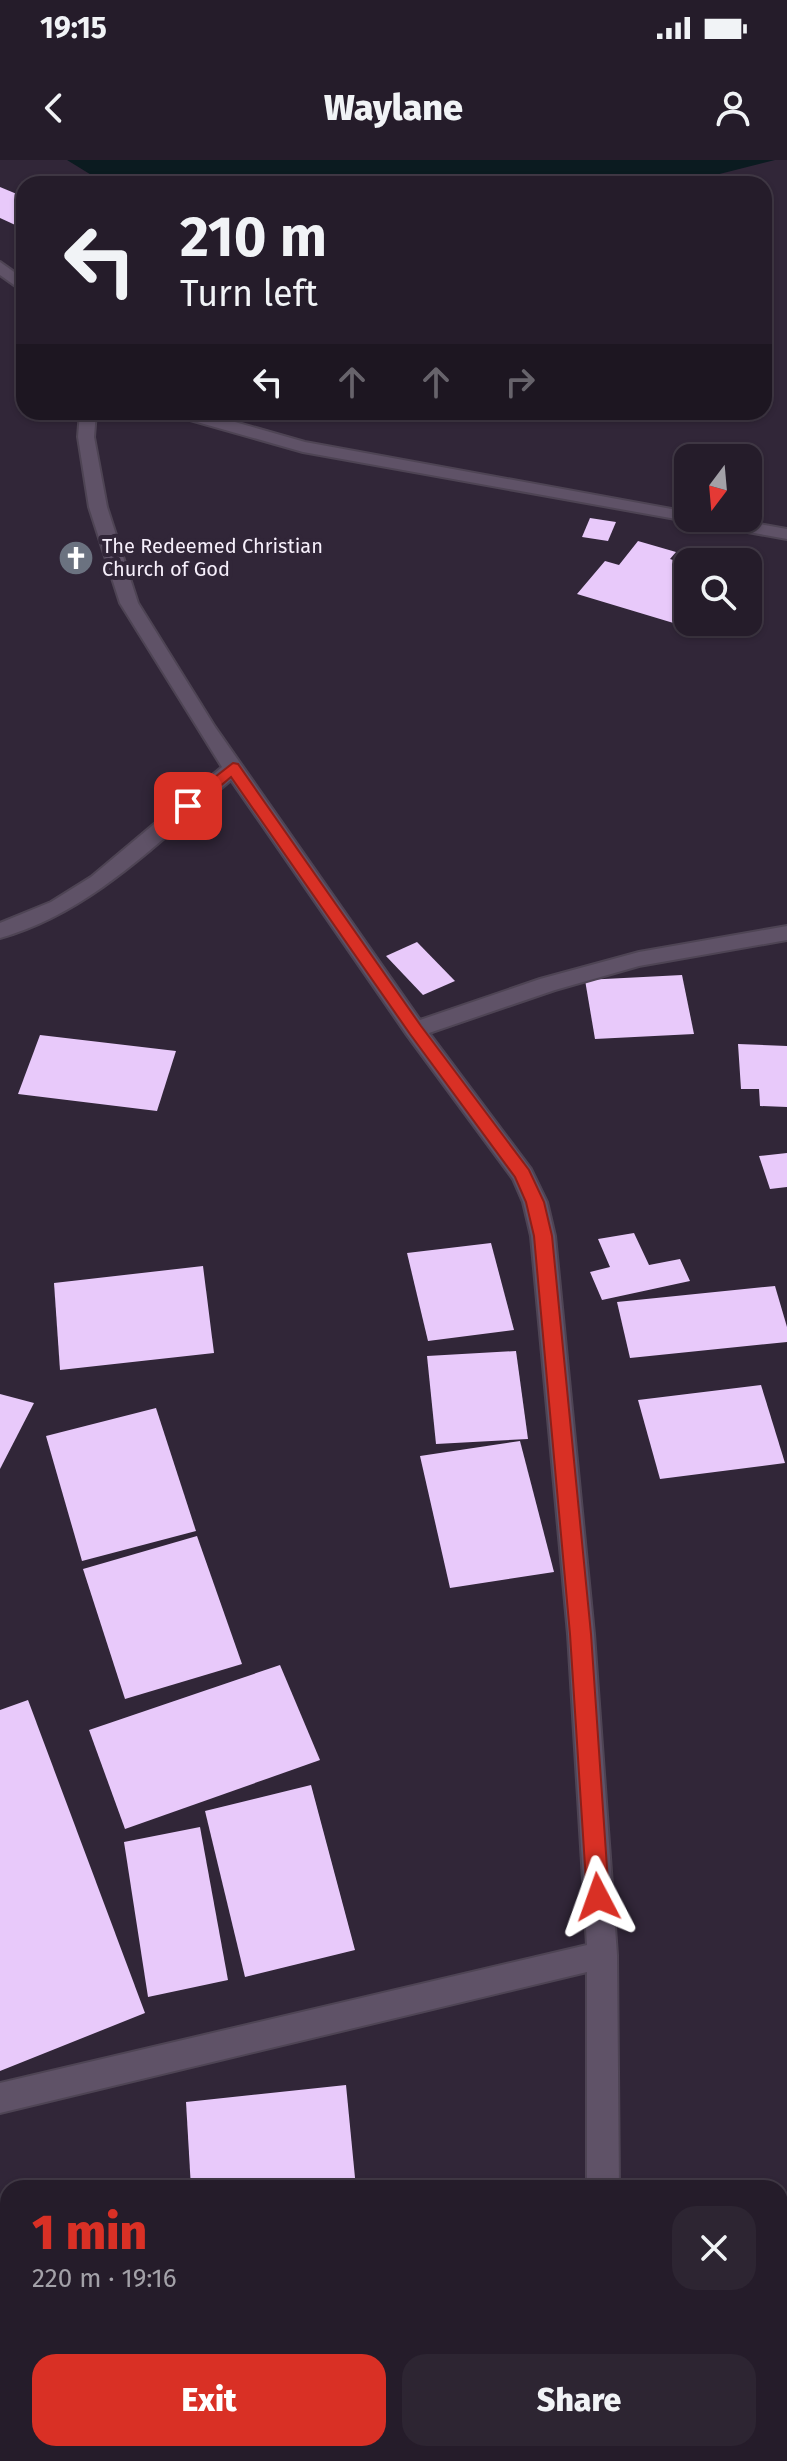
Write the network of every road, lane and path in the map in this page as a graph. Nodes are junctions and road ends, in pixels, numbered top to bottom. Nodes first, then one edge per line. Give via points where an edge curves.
1 (0, 267) edge
2 (16, 280) edge
3 (87, 420) edge
4 (210, 420) edge
5 (674, 514) edge
6 (762, 530) edge
7 (787, 534) edge
8 (233, 768) junction
9 (0, 931) edge
10 (787, 933) edge
11 (415, 1030) junction
12 (602, 1955) junction
13 (0, 2098) edge
14 (603, 2180) edge

1 - 2 street
3 - 8 street via 98,507 129,603
4 - 5 street via 303,447
6 - 7 street
8 - 9 street via 98,882 58,907
8 - 11 street
10 - 11 street via 639,959
11 - 12 street via 523,1175 543,1236 581,1634
12 - 13 street
12 - 14 street

